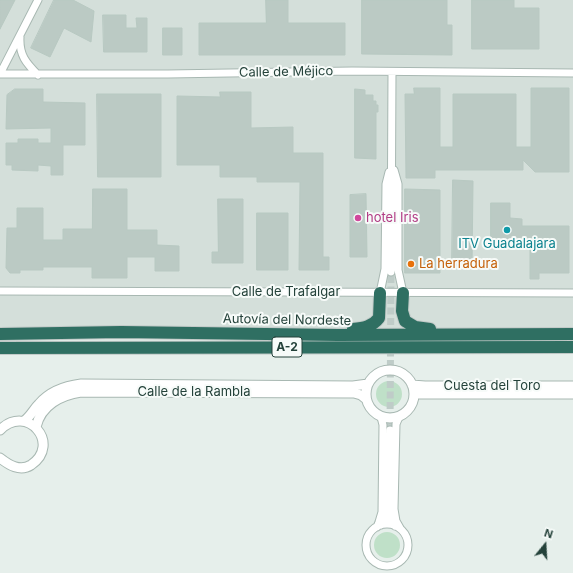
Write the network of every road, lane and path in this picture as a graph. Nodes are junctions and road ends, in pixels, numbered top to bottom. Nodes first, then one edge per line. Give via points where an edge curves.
1 (38, 0) edge
2 (20, 35) junction
3 (392, 72) junction
4 (573, 72) edge
5 (0, 74) edge
6 (38, 74) junction
7 (392, 162) junction
8 (391, 272) tunnel mouth
9 (0, 290) edge
10 (380, 293) junction
11 (403, 293) junction
12 (573, 293) edge
13 (573, 329) edge
14 (298, 333) junction
15 (0, 334) edge
16 (573, 334) edge
17 (573, 347) edge
18 (0, 348) edge
19 (368, 384) junction
20 (573, 386) edge
21 (413, 389) junction
22 (573, 394) edge
23 (366, 399) junction
24 (381, 417) junction
25 (399, 417) junction
26 (24, 421) junction
27 (36, 427) junction
28 (0, 430) edge
29 (390, 430) tunnel mouth
30 (0, 458) edge
31 (388, 509) junction
32 (379, 526) junction
33 (397, 527) junction

1 - 2 street
2 - 5 street
2 - 6 street via 23,58
3 - 4 street, Calle de Méjico
3 - 6 street, Calle de Méjico
3 - 7 street
5 - 6 street, Calle de Méjico
7 - 8 street
7 - 10 street via 386,184 386,270
7 - 11 street via 398,184 398,270
9 - 10 street, Calle de Trafalgar
10 - 11 street, Calle de Trafalgar
10 - 14 highway via 380,314 373,324 358,329
11 - 12 street, Calle de Trafalgar
11 - 13 highway via 403,316 405,321 415,327
14 - 15 highway, Autovía del Nordeste / A-2
14 - 16 highway, Autovía del Nordeste / A-2
17 - 18 highway, Autovía del Nordeste / A-2
19 - 21 street via 379,373 394,371 407,378
19 - 23 street
19 - 26 street via 81,384 52,392
20 - 21 street, Cuesta del Toro via 425,386
21 - 22 street
21 - 25 street via 410,407
23 - 24 street via 374,413
23 - 27 street, Calle de la Rambla via 354,393 81,392 56,399 45,409
24 - 25 street
24 - 32 street via 382,512
25 - 33 street via 396,424 394,509
26 - 27 street
26 - 28 street via 11,422
27 - 30 street via 43,443 38,459 29,466 20,468 12,467
29 - 31 street
31 - 32 street
31 - 33 street via 391,521
32 - 33 street
32 - 33 street via 368,537 367,550 374,561 386,566 399,562 407,552 408,539

